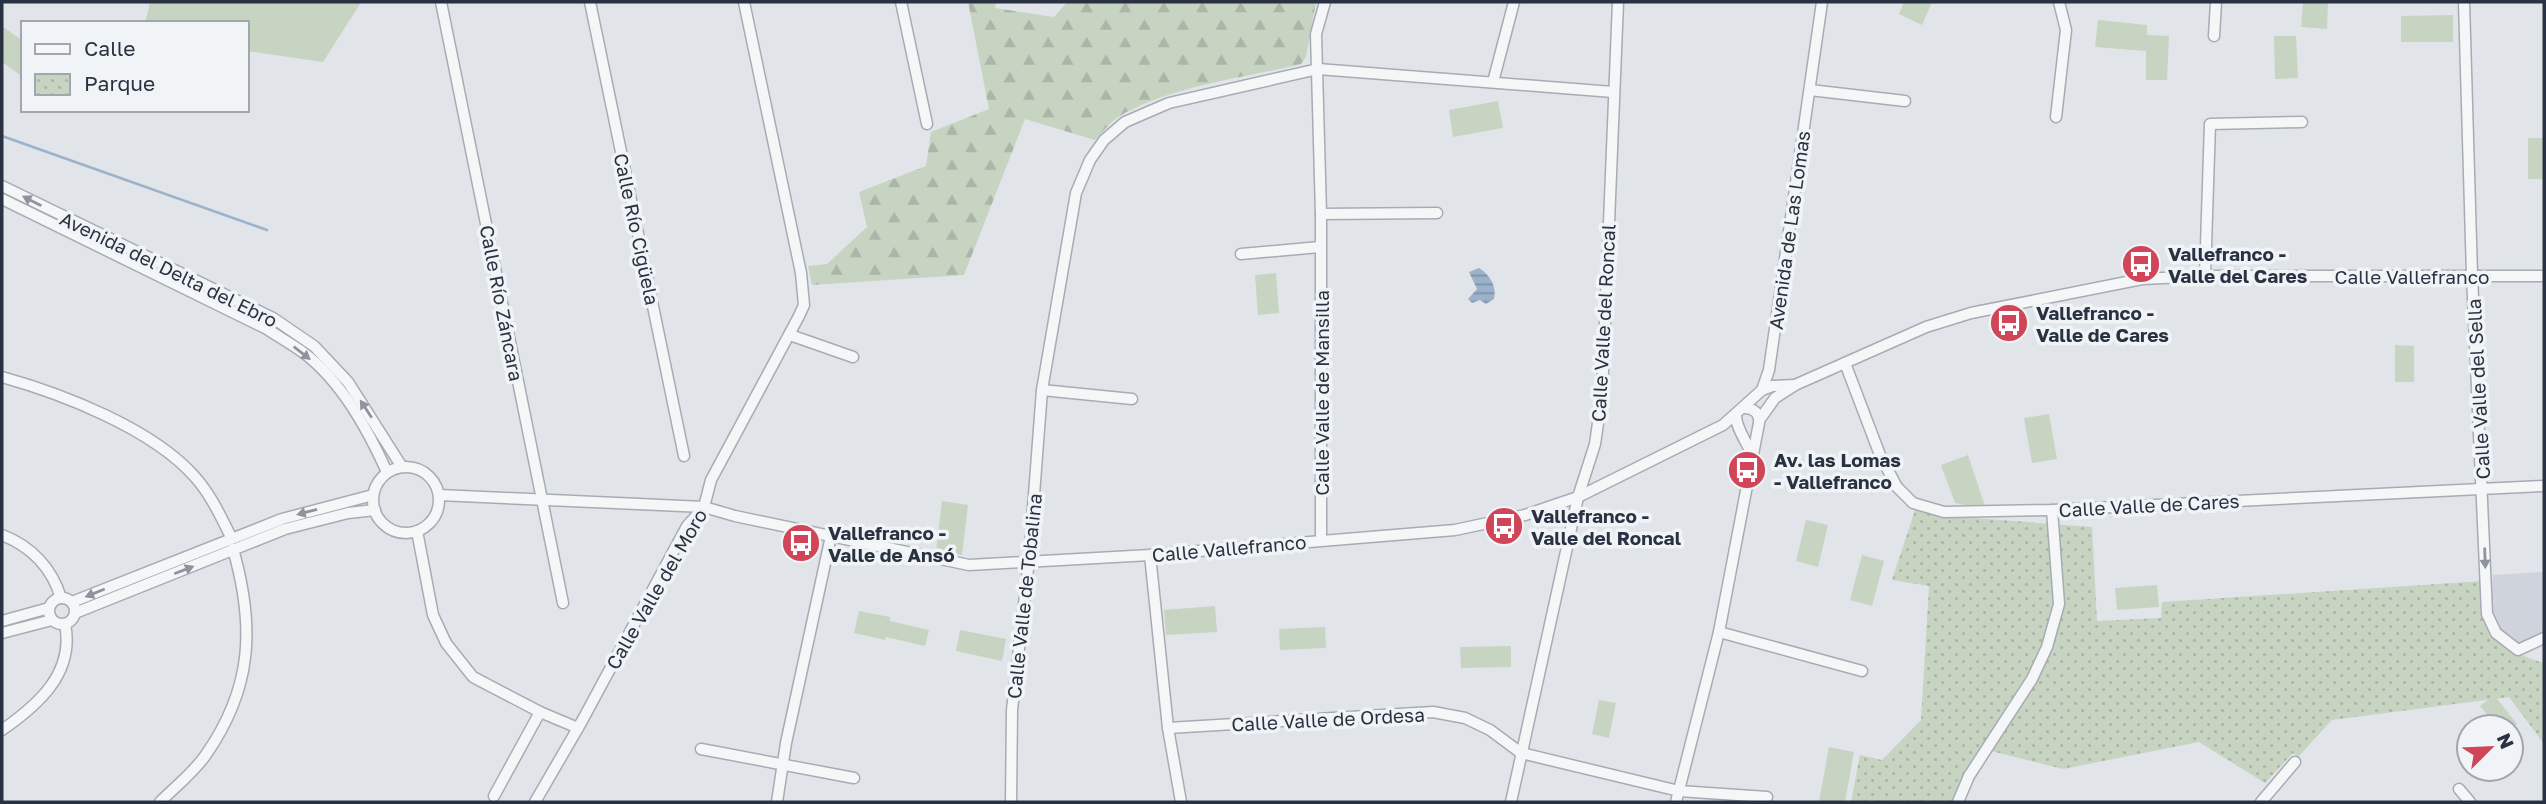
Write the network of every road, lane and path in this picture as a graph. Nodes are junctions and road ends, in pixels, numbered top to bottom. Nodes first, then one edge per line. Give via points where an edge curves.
1 (441, 2) edge
2 (590, 2) edge
3 (744, 2) edge
4 (901, 2) edge
5 (1325, 2) edge
6 (1514, 2) edge
7 (1618, 2) edge
8 (1822, 2) edge
9 (2059, 2) edge
10 (2216, 2) edge
11 (2464, 2) edge
12 (2214, 36) dead end
13 (1318, 69) junction
14 (1493, 82) junction
15 (1810, 90) junction
16 (1613, 92) junction
17 (1905, 101) dead end
18 (2056, 117) dead end
19 (2302, 122) dead end
20 (927, 124) dead end
21 (2, 186) edge
22 (2, 199) edge
23 (1437, 213) dead end
24 (1321, 214) junction
25 (1320, 247) junction
26 (1241, 254) dead end
27 (2472, 275) junction
28 (2205, 276) junction
29 (2544, 276) edge
30 (790, 335) junction
31 (853, 357) dead end
32 (1845, 363) junction
33 (2, 377) edge
34 (1795, 385) junction
35 (1767, 388) junction
36 (1042, 390) junction
37 (1775, 398) junction
38 (1132, 399) dead end
39 (1740, 411) junction
40 (1760, 421) junction
41 (1743, 433) junction
42 (684, 456) dead end
43 (1752, 456) junction
44 (402, 467) junction
45 (387, 472) junction
46 (2544, 486) edge
47 (2483, 490) junction
48 (373, 495) junction
49 (439, 495) junction
50 (1578, 497) junction
51 (542, 500) junction
52 (704, 507) junction
53 (375, 510) junction
54 (2052, 510) junction
55 (417, 531) junction
56 (2, 535) edge
57 (831, 536) junction
58 (231, 537) junction
59 (1321, 540) junction
60 (233, 549) junction
61 (1150, 555) junction
62 (1029, 560) junction
63 (61, 598) junction
64 (563, 603) dead end
65 (49, 608) junction
66 (74, 608) junction
67 (52, 620) junction
68 (2, 621) edge
69 (65, 624) junction
70 (1719, 632) junction
71 (2, 633) edge
72 (2544, 638) edge
73 (1862, 671) dead end
74 (540, 712) junction
75 (1168, 728) junction
76 (578, 729) junction
77 (2, 730) edge
78 (701, 749) dead end
79 (1521, 753) junction
80 (2295, 762) dead end
81 (783, 765) junction
82 (855, 778) dead end
83 (2459, 789) dead end
84 (1679, 791) junction
85 (495, 796) dead end
86 (1767, 797) dead end
87 (160, 802) edge
88 (534, 802) edge
89 (777, 802) edge
90 (1012, 802) edge
91 (1181, 802) edge
92 (1511, 802) edge
93 (1676, 802) edge
94 (1958, 802) edge
95 (2261, 802) edge
96 (2470, 802) edge

1 - 51 street, Calle Río Záncara
2 - 42 street, Calle Río Cigüela
3 - 30 street, Calle Valle del Moro via 801,273 804,304
4 - 20 street
5 - 13 street, Calle Valle de Mansilla via 1316,34
6 - 14 street
7 - 16 street, Calle Valle del Roncal
8 - 15 street, Avenida de Las Lomas
9 - 18 street via 2066,30
10 - 12 street
11 - 27 street, Calle Valle del Sella
13 - 14 street, Calle Valle de Tobalina
13 - 24 street, Calle Valle de Mansilla
13 - 36 street, Calle Valle de Tobalina via 1169,103 1125,122 1104,141 1076,193
14 - 16 street, Calle Valle de Tobalina
15 - 17 street
15 - 35 street, Avenida de Las Lomas
16 - 50 street, Calle Valle del Roncal via 1602,395 1595,444
19 - 28 street via 2210,124
44 -> 21 street, Avenida del Delta del Ebro via 348,382 314,346 273,318
22 -> 45 street, Avenida del Delta del Ebro via 267,329 305,354 339,389
23 - 24 street
24 - 25 street, Calle Valle de Mansilla
25 - 26 street
25 - 59 street, Calle Valle de Mansilla
27 - 28 street, Calle Vallefranco
27 - 29 street, Calle Vallefranco
27 - 47 street, Calle Valle del Sella
28 - 32 street, Calle Vallefranco via 2142,279 1971,313 1926,327
30 - 31 street
30 - 52 street, Calle Valle del Moro via 711,480
32 - 34 street, Calle Vallefranco
32 - 54 street, Calle Valle de Cares via 1880,455 1897,488 1913,503 1944,512
33 - 58 street via 90,409 148,438 196,478
34 - 35 street, Calle Vallefranco
34 - 37 street, Calle Vallefranco
35 - 37 street
35 - 39 street, Calle Vallefranco
36 - 38 street
36 - 62 street, Calle Valle de Tobalina
37 - 40 street, Calle Vallefranco
39 - 40 street via 1754,410
39 - 41 street via 1737,425
39 - 50 street, Calle Vallefranco via 1723,425
40 - 41 street via 1754,431
40 - 43 street
41 - 43 street
43 - 70 street
44 - 45 street
44 - 49 street via 430,476
45 - 48 street
46 - 47 street, Calle Valle de Cares
47 - 54 street, Calle Valle de Cares
47 -> 72 street, Calle Valle del Sella via 2487,614 2496,634 2518,650
48 - 53 street
48 -> 58 street
49 - 51 street, Calle Vallefranco
49 - 55 street via 435,517
50 - 59 street, Calle Vallefranco via 1525,515 1455,530
50 - 79 street, Calle Valle del Roncal
51 - 52 street, Calle Vallefranco
51 - 64 street, Calle Río Záncara
52 - 57 street, Calle Vallefranco
52 - 76 street, Calle Valle del Moro via 687,526
53 - 55 street via 391,529
53 - 60 street via 285,529
54 - 94 street via 2059,604 2047,647
55 - 74 street via 433,615 446,643 473,677
56 - 63 street via 31,551 50,570
57 - 62 street, Calle Vallefranco via 969,565
57 - 81 street
58 -> 66 street
59 - 61 street, Calle Vallefranco
66 -> 60 street
60 - 87 street via 248,625 243,674 230,714 204,757
61 - 62 street, Calle Vallefranco
61 - 75 street
62 - 90 street, Calle Valle de Tobalina via 1012,710
63 - 65 street
63 - 66 street
65 - 67 street
65 - 68 street
66 - 69 street
67 - 69 street
67 - 71 street
69 - 77 street via 68,639 57,679 28,712
70 - 73 street
70 - 84 street
74 - 76 street
74 - 85 street
75 - 79 street, Calle Valle de Ordesa via 1433,712 1465,718
75 - 91 street
76 - 88 street, Calle Valle del Moro
78 - 81 street
79 - 84 street, Calle Valle de Ordesa
79 - 92 street, Calle Valle del Roncal
80 - 95 street
81 - 82 street
81 - 89 street
83 - 96 street
84 - 86 street, Calle Valle de Ordesa
84 - 93 street

